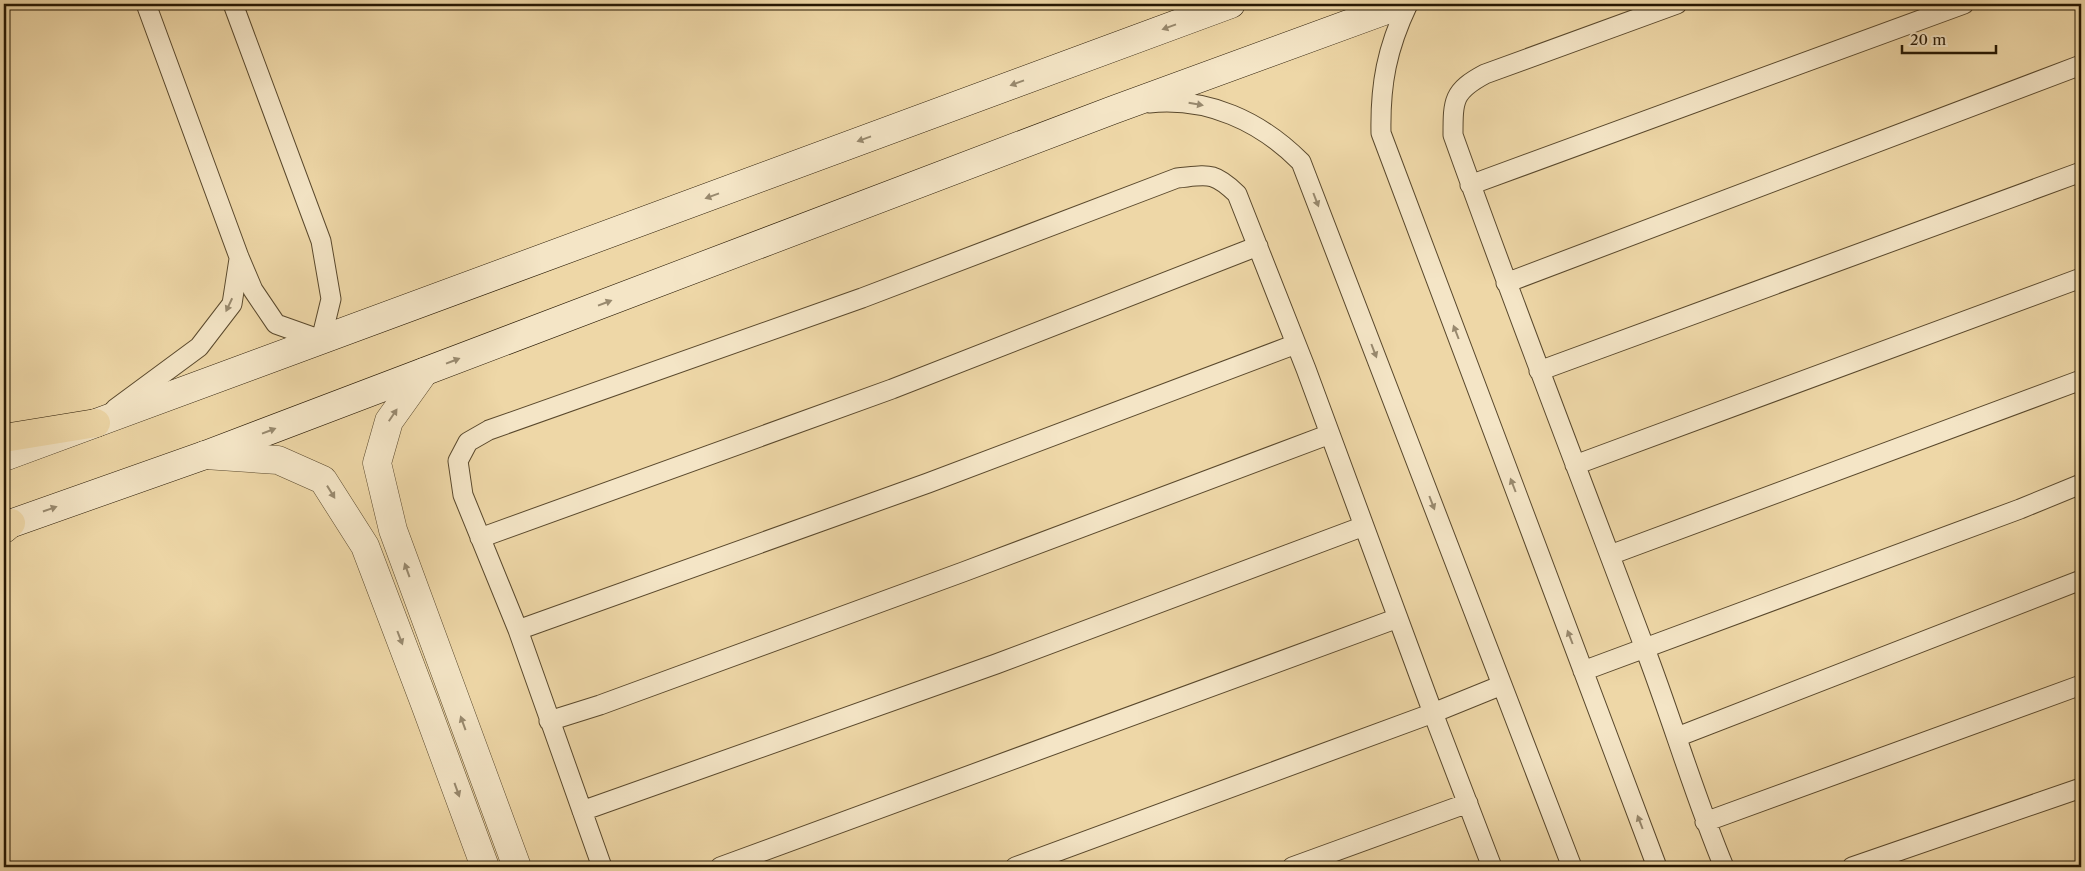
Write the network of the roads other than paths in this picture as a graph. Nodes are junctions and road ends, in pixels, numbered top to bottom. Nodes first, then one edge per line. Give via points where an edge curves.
1 (146, 4) edge
2 (233, 4) edge
3 (1231, 4) edge
4 (1403, 4) edge
5 (1408, 4) edge
6 (1677, 4) edge
7 (1964, 4) edge
8 (2081, 65) edge
9 (1113, 110) junction
10 (2081, 172) edge
11 (1470, 185) junction
12 (1258, 246) junction
13 (239, 257) junction
14 (2081, 278) edge
15 (1506, 283) junction
16 (321, 340) junction
17 (1296, 344) junction
18 (1539, 371) junction
19 (424, 372) junction
20 (2081, 380) edge
21 (96, 423) junction
22 (1330, 434) junction
23 (4, 438) edge
24 (206, 455) junction
25 (4, 457) edge
26 (1575, 465) junction
27 (2081, 484) edge
28 (6, 526) edge
29 (1364, 526) junction
30 (480, 538) junction
31 (1610, 555) junction
32 (2081, 580) edge
33 (1398, 618) junction
34 (518, 630) junction
35 (1645, 648) junction
36 (1583, 671) junction
37 (1502, 685) junction
38 (2081, 685) edge
39 (1433, 713) junction
40 (549, 721) junction
41 (1677, 737) junction
42 (2081, 788) edge
43 (1468, 803) junction
44 (582, 811) junction
45 (1705, 822) junction
46 (485, 867) edge
47 (516, 867) edge
48 (602, 867) edge
49 (720, 867) edge
50 (1015, 867) edge
51 (1292, 867) edge
52 (1492, 867) edge
53 (1572, 867) edge
54 (1657, 867) edge
55 (1724, 867) edge
56 (1852, 867) edge

1 - 13 lane
2 - 16 lane via 321,241 331,299
3 -> 16 street
4 - 9 street
36 -> 5 lane via 1381,133 1385,66
6 - 11 lane via 1485,74 1466,84 1453,106 1453,135
7 - 11 lane
8 - 15 lane
19 -> 9 street
9 -> 37 lane via 1165,102 1216,108 1263,129 1301,162
10 - 18 lane
11 - 15 lane
12 - 17 lane
12 - 30 lane via 892,389
12 - 30 lane via 1237,194 1224,181 1210,175 1177,178 862,298 489,430 468,442 458,461 463,495
13 - 16 lane via 253,290 276,324
13 -> 21 lane via 232,304 199,346
14 - 26 lane
15 - 18 lane
16 - 21 street
17 - 22 lane
17 - 34 lane via 937,480
18 - 26 lane
24 -> 19 street
47 -> 19 street via 392,530 377,463 389,421
20 - 31 lane
21 - 23 main road
21 - 25 street
22 - 29 lane
22 - 40 lane via 945,579
28 -> 24 street
24 -> 46 street via 278,460 323,480 365,546
26 - 31 lane
27 - 35 lane
29 - 33 lane
29 - 44 lane via 996,664
30 - 34 lane
31 - 35 lane
32 - 41 lane
33 - 39 lane
33 - 49 lane
34 - 40 lane
35 - 36 lane
35 - 41 lane
54 -> 36 lane
37 - 39 lane
37 - 53 lane
38 - 45 lane
39 - 43 lane
39 - 50 lane
40 - 44 lane
41 - 45 lane
42 - 56 lane
43 - 51 lane
43 - 52 lane
44 - 48 lane
45 - 55 lane

